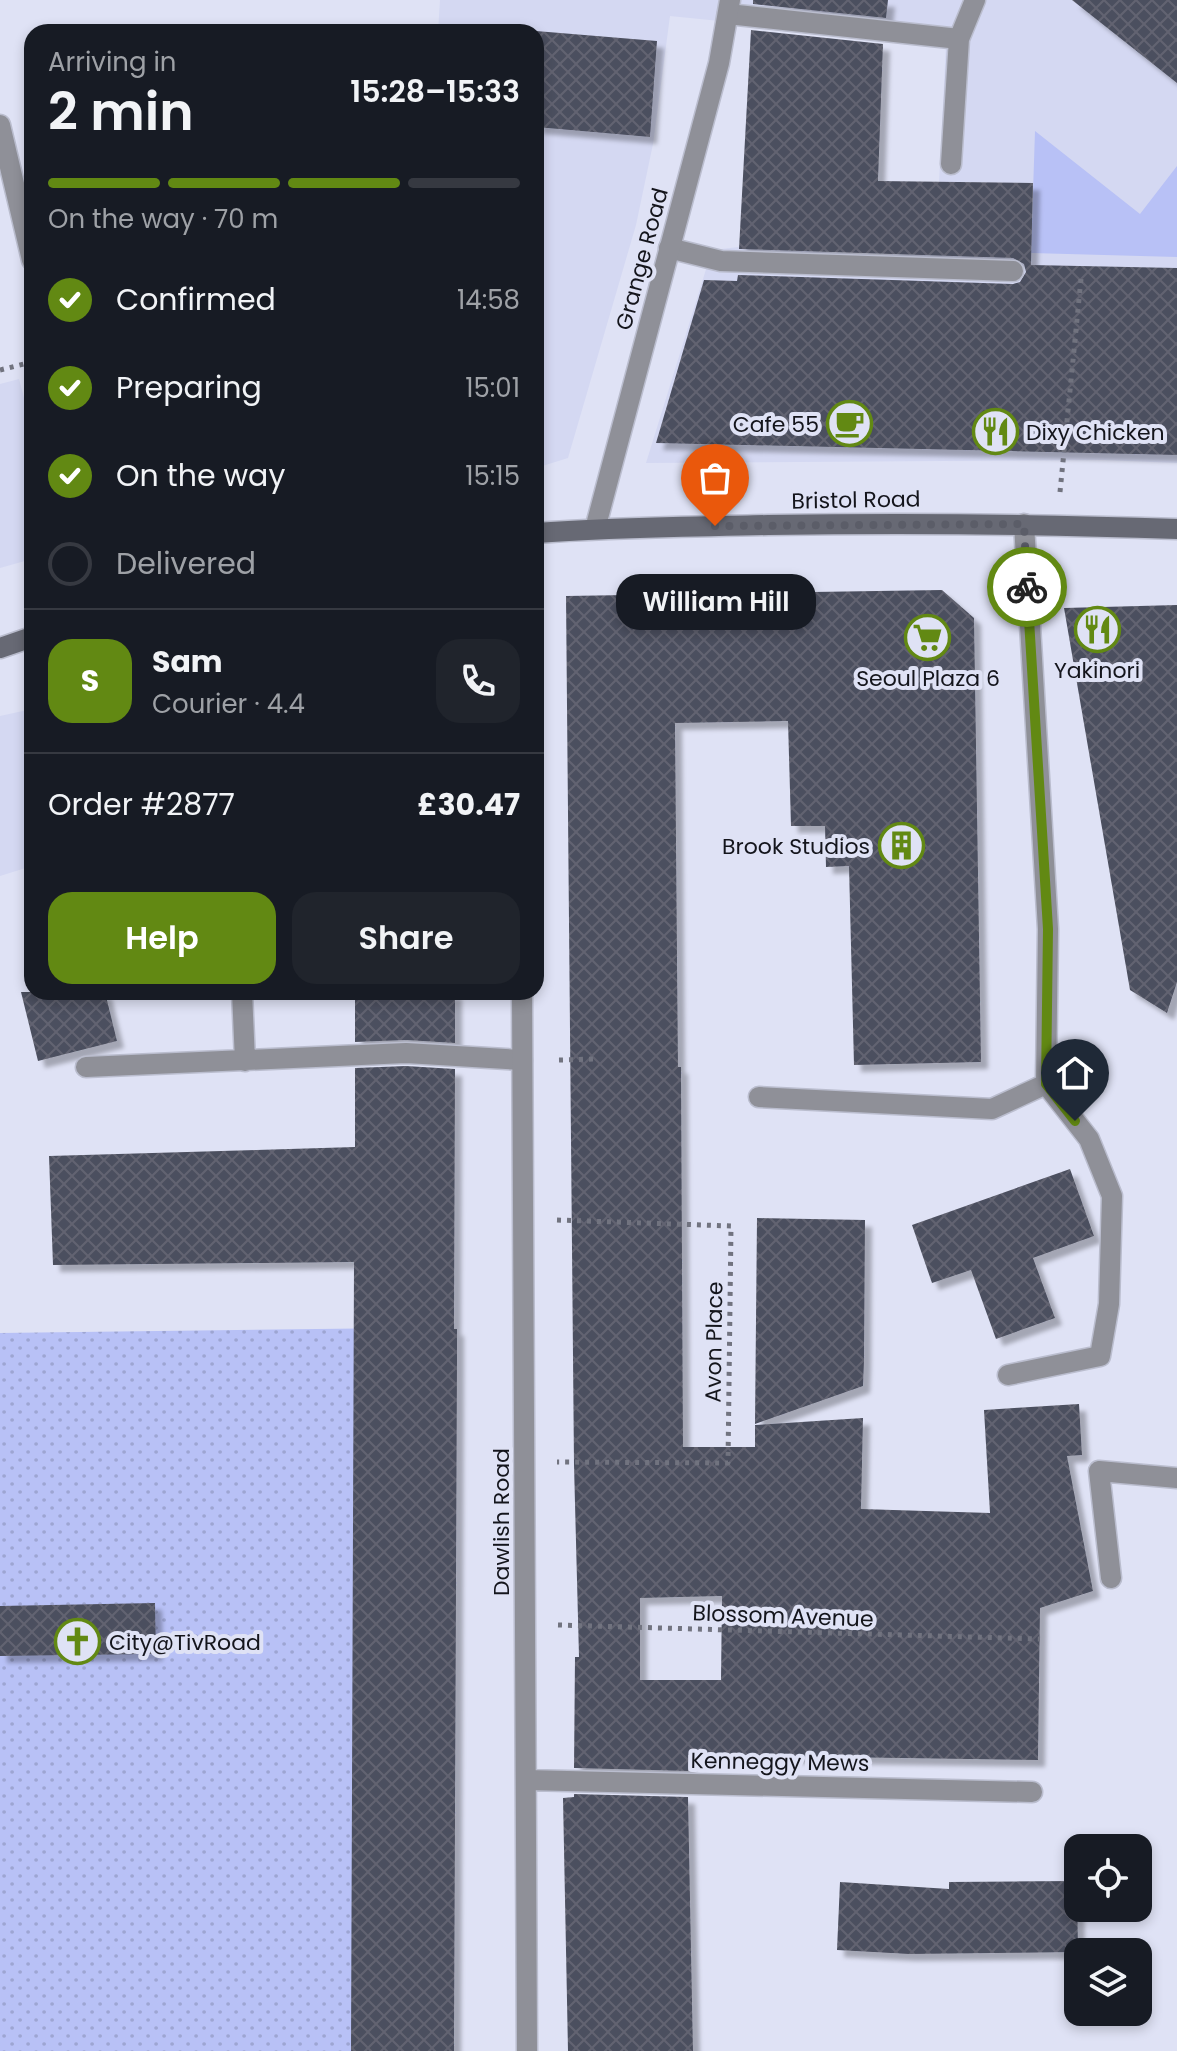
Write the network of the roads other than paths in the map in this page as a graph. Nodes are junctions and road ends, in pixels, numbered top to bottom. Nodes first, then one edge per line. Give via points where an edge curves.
1 (975, 0) edge
2 (729, 7) edge
3 (959, 39) junction
4 (0, 125) edge
5 (951, 164) dead end
6 (24, 226) edge
7 (669, 248) junction
8 (1013, 271) dead end
9 (1024, 524) junction
10 (595, 529) junction
11 (1177, 529) edge
12 (544, 532) edge
13 (24, 640) edge
14 (0, 648) edge
15 (242, 1000) edge
16 (522, 1000) edge
17 (522, 1060) junction
18 (245, 1061) junction
19 (86, 1067) dead end
20 (1046, 1084) junction
21 (759, 1097) dead end
22 (1008, 1375) dead end
23 (1177, 1478) edge
24 (1111, 1578) dead end
25 (526, 1780) junction
26 (1032, 1792) dead end
27 (527, 2051) edge

1 - 3 street
2 - 3 street
2 - 7 street, Grange Road
3 - 5 street
4 - 6 street
7 - 8 street via 721,261
7 - 10 street, Grange Road
9 - 10 main road, Bristol Road
9 - 11 main road, Bristol Road
9 - 20 street via 1048,929
10 - 12 main road, Bristol Road
13 - 14 main road
15 - 18 street
16 - 17 street, Dawlish Road
17 - 18 street via 406,1053
17 - 25 street, Dawlish Road
18 - 19 street
20 - 21 street via 992,1109
20 - 22 street via 1089,1139 1112,1196 1109,1304 1100,1356
23 - 24 street via 1099,1471
25 - 26 street, Kenneggy Mews
25 - 27 street, Dawlish Road

